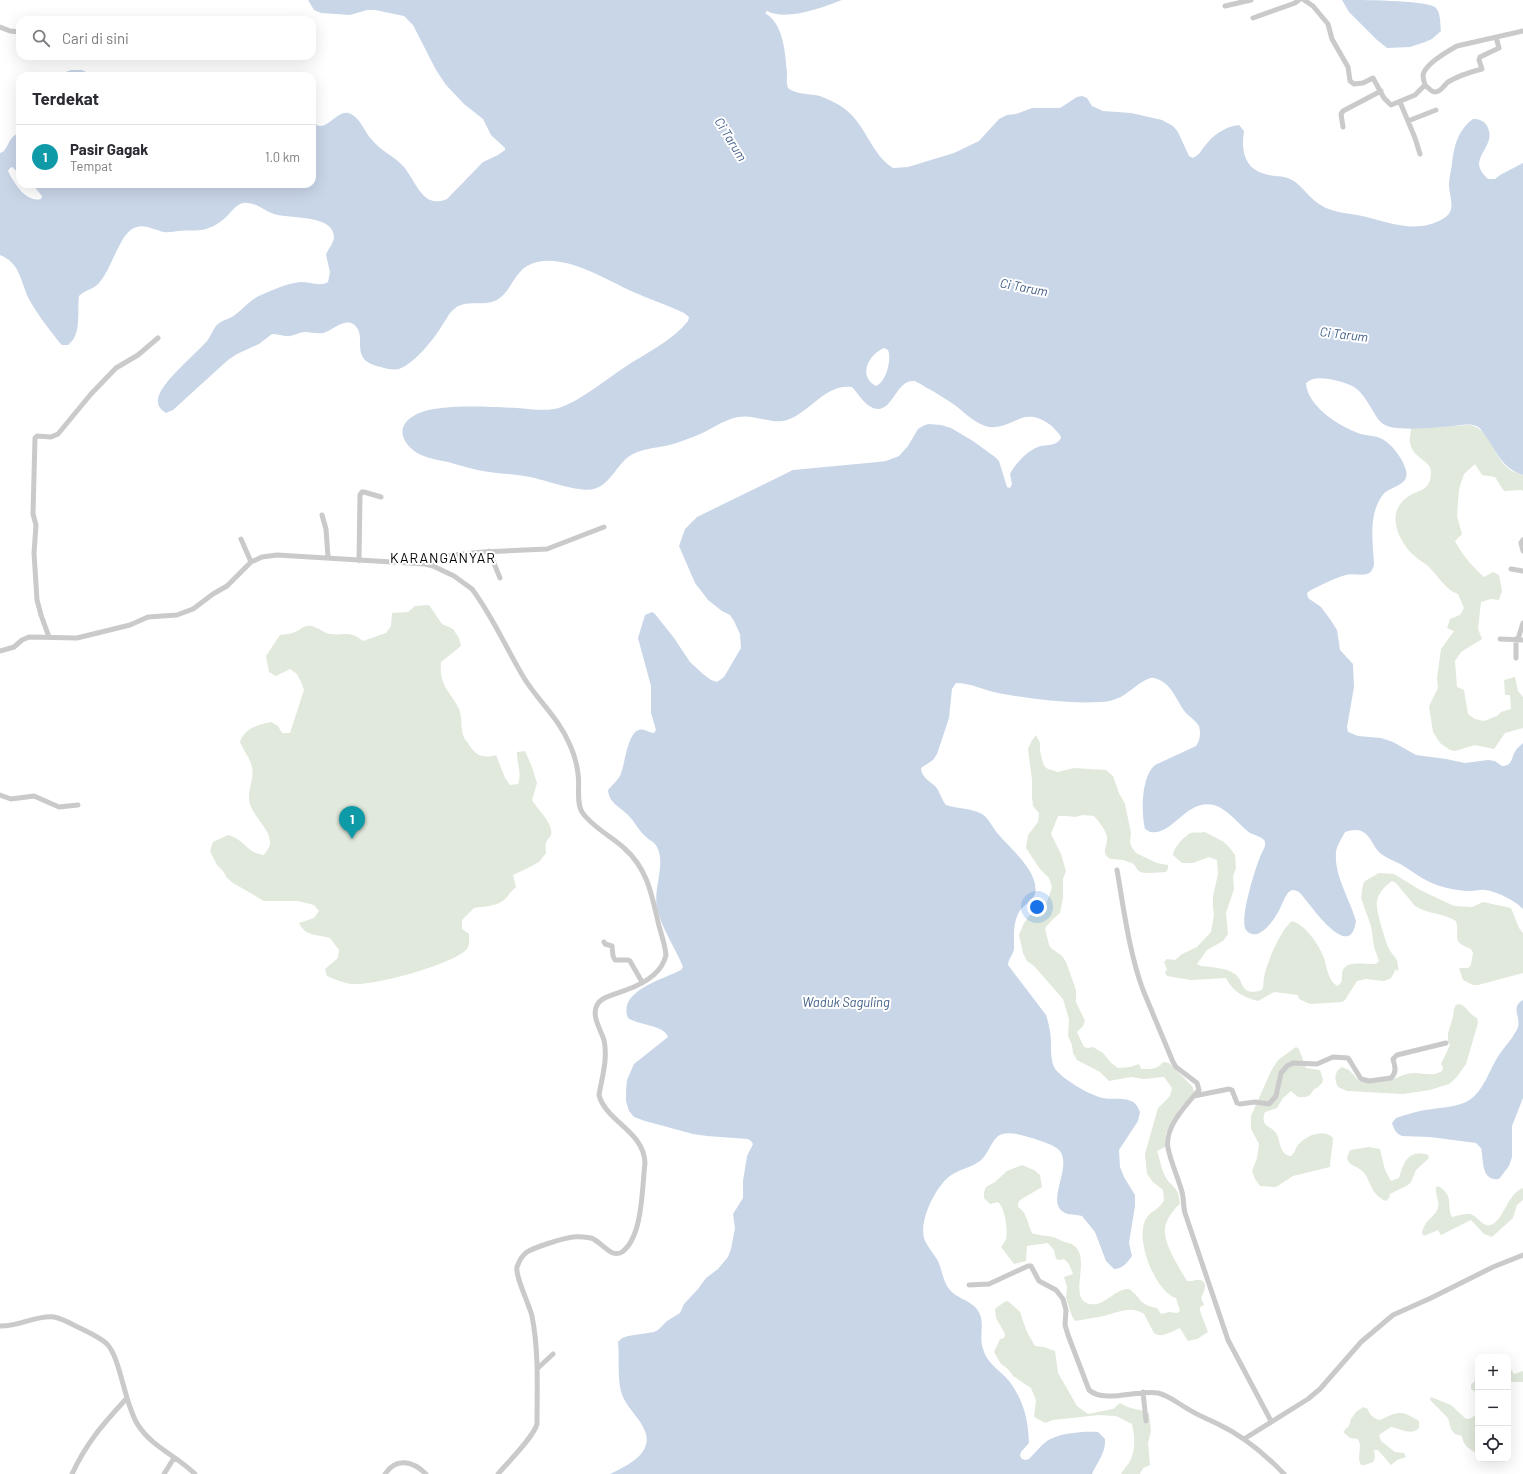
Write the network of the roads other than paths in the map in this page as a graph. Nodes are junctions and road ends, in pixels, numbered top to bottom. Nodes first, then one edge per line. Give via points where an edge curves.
1 (1251, 0) edge
2 (1298, 0) edge
3 (1304, 0) edge
4 (1225, 6) dead end
5 (1253, 18) dead end
6 (0, 27) edge
7 (1523, 31) edge
8 (16, 32) edge
9 (1496, 37) junction
10 (1425, 85) junction
11 (1381, 90) junction
12 (1400, 102) junction
13 (1436, 110) dead end
14 (1408, 121) junction
15 (1343, 128) dead end
16 (1420, 154) dead end
17 (158, 338) dead end
18 (381, 497) dead end
19 (322, 515) dead end
20 (604, 527) dead end
21 (241, 539) dead end
22 (1523, 540) edge
23 (1523, 550) edge
24 (489, 551) junction
25 (328, 557) junction
26 (359, 561) junction
27 (251, 562) junction
28 (425, 564) junction
29 (1511, 569) dead end
30 (1523, 571) edge
31 (500, 578) dead end
32 (1523, 623) edge
33 (50, 637) junction
34 (1500, 639) dead end
35 (1519, 639) edge
36 (0, 651) edge
37 (1516, 658) dead end
38 (0, 795) edge
39 (78, 805) dead end
40 (1117, 870) dead end
41 (604, 942) dead end
42 (642, 982) junction
43 (1446, 1043) dead end
44 (1193, 1097) junction
45 (1523, 1255) edge
46 (969, 1285) dead end
47 (0, 1326) edge
48 (553, 1354) dead end
49 (538, 1368) junction
50 (1143, 1392) junction
51 (127, 1398) junction
52 (1146, 1421) dead end
53 (1271, 1422) junction
54 (1244, 1439) junction
55 (174, 1458) junction
56 (72, 1474) edge
57 (164, 1474) edge
58 (195, 1474) edge
59 (384, 1474) edge
60 (426, 1474) edge
61 (498, 1474) edge
62 (1284, 1474) edge

1 - 4 street
2 - 5 street via 1296,3
3 - 11 street via 1313,6 1328,24 1332,39 1348,67 1351,82 1359,84 1372,78
6 - 8 street
7 - 9 street
9 - 10 street via 1457,46 1436,59 1423,76
9 - 10 street via 1499,48 1480,57 1482,69 1447,83 1436,92
10 - 12 street via 1415,95
11 - 12 street via 1390,105
11 - 15 street via 1343,111
12 - 14 street
13 - 14 street
14 - 16 street
17 - 33 street via 109,374 58,434 35,438 33,514 36,525 36,596
18 - 26 street via 364,492 360,495
19 - 25 street
20 - 24 street via 547,549
21 - 27 street
22 - 23 street
24 - 28 street via 453,555
24 - 31 street
25 - 26 street
25 - 27 street via 277,555
26 - 28 street
27 - 33 street via 230,583 189,611 171,616 148,617 130,625 77,638
28 - 42 street via 454,576 476,594 524,678 562,729 576,762 582,812 624,848 642,869 653,899 666,955 661,968
29 - 30 street
32 - 35 street
33 - 36 street via 29,636 14,647
34 - 35 street
35 - 37 street
38 - 39 street via 11,799 34,796 59,807
40 - 44 street via 1138,978 1173,1062 1198,1085 1199,1090
41 - 42 street via 612,946 615,960 630,961
42 - 49 street via 604,998 595,1011 605,1050 600,1099 632,1135 645,1155 638,1224 630,1244 620,1253 609,1251 597,1240 574,1236 532,1250 521,1258 517,1268 518,1276 532,1317
43 - 44 street via 1397,1055 1393,1059 1395,1074 1391,1078 1361,1080 1349,1059 1333,1057 1317,1064 1295,1063 1287,1066 1279,1077 1276,1096 1269,1104 1237,1103 1232,1090 1229,1089
44 - 53 street via 1183,1107 1171,1130 1168,1148 1182,1192 1185,1213 1228,1340
45 - 53 street via 1392,1315 1361,1342 1320,1389
46 - 50 street via 989,1284 1031,1266 1039,1281 1056,1290 1065,1303 1066,1330 1089,1390 1101,1396
47 - 51 street via 49,1317 91,1333 105,1342 112,1352
48 - 49 street
49 - 61 street via 536,1429
50 - 52 street
50 - 54 street via 1162,1394
51 - 55 street via 143,1432
51 - 56 street via 97,1431
53 - 54 street
54 - 62 street
55 - 57 street
55 - 58 street
59 - 60 street via 399,1462 417,1466

